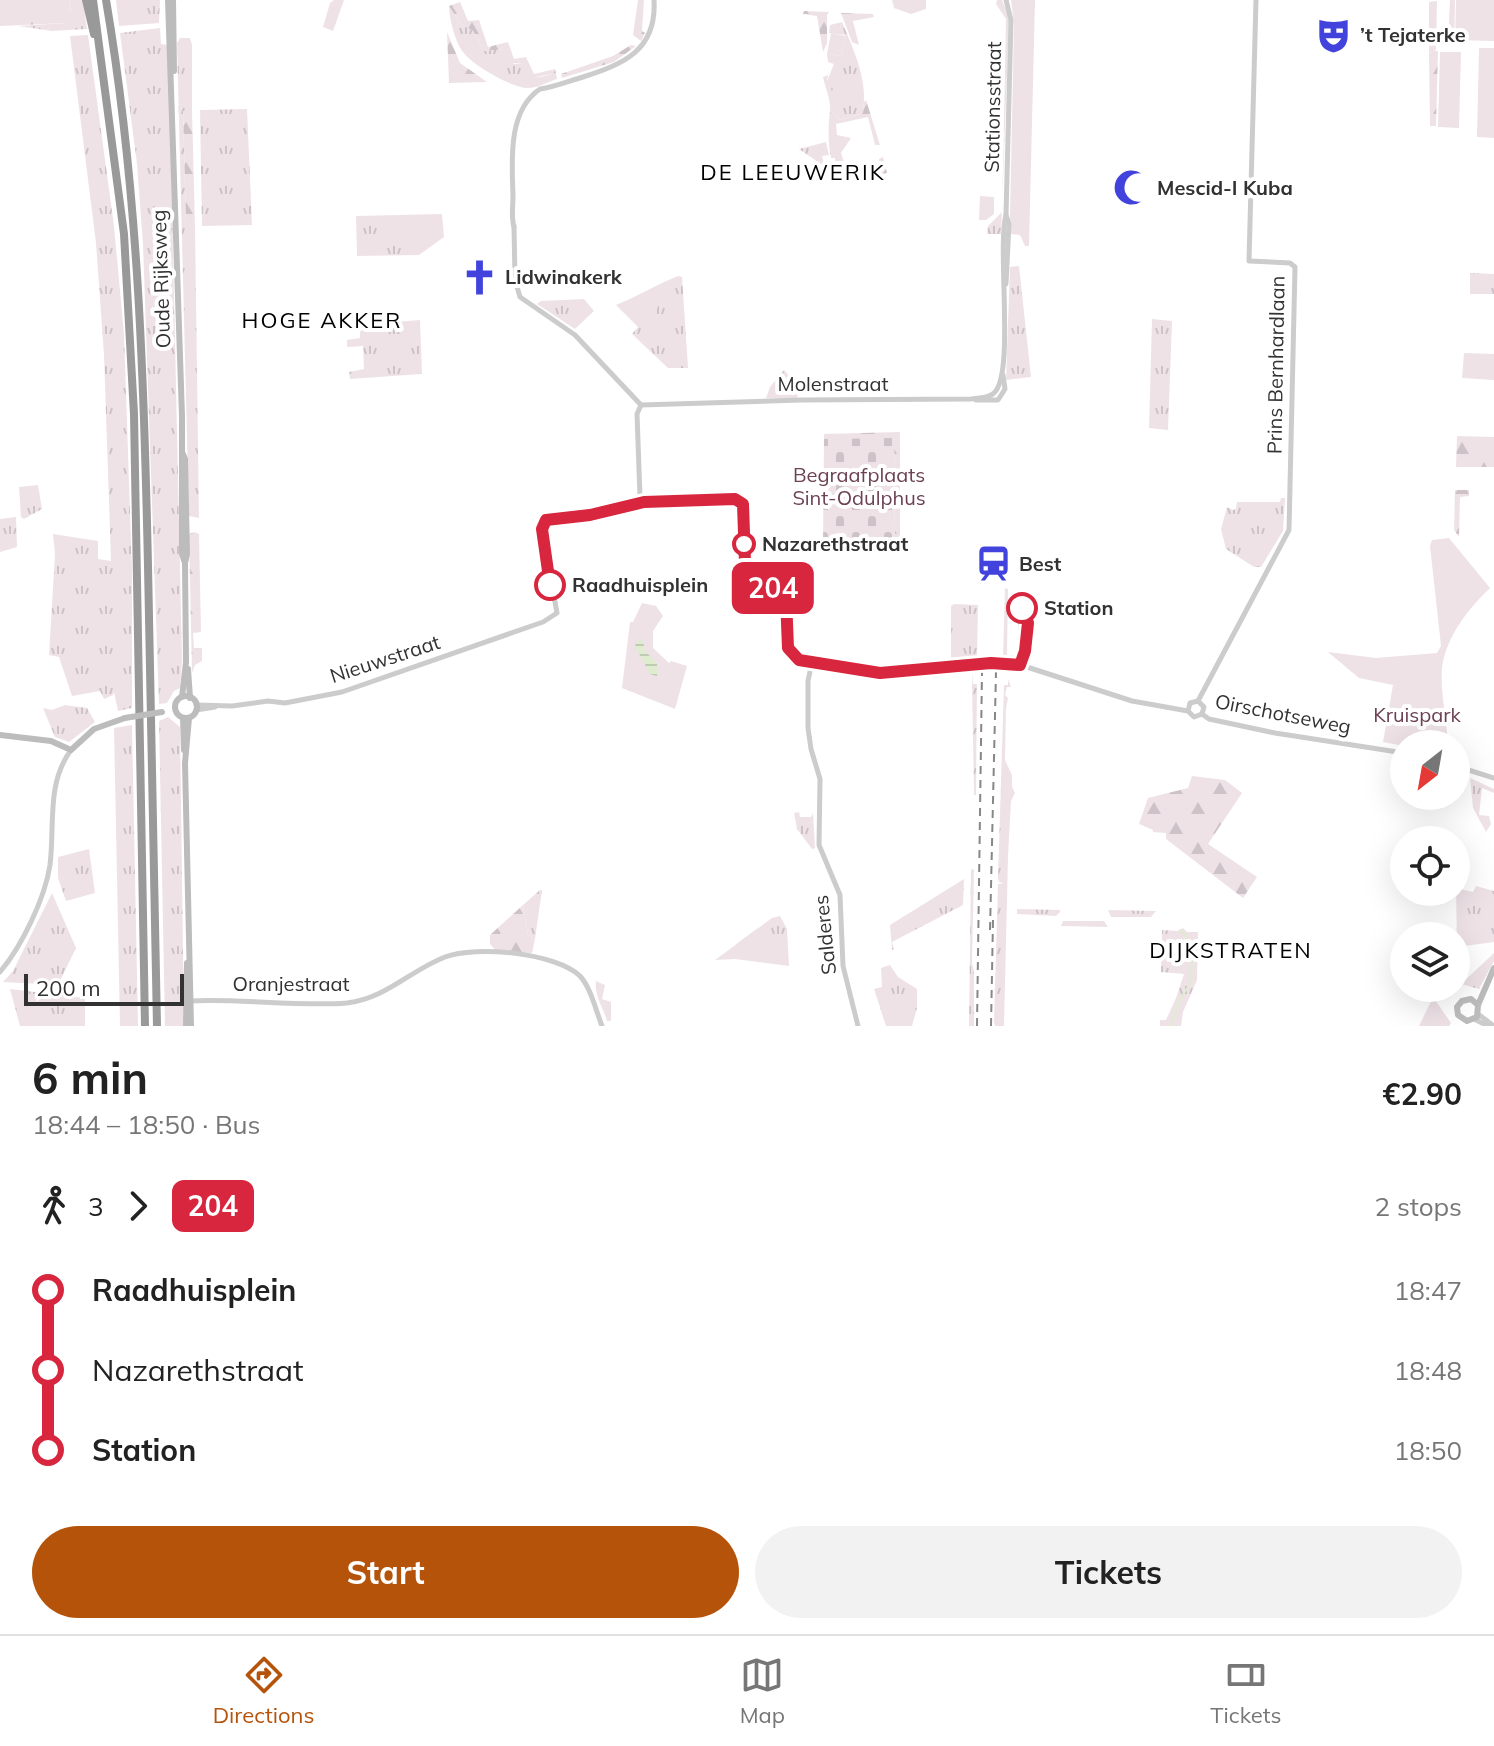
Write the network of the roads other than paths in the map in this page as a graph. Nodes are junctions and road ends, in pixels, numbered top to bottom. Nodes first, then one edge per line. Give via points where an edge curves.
1 (86, 0) edge
2 (93, 0) edge
3 (106, 0) edge
4 (170, 0) edge
5 (654, 0) edge
6 (1006, 0) edge
7 (1256, 0) edge
8 (102, 59) junction
9 (971, 399) joint
10 (641, 405) junction
11 (644, 502) junction
12 (812, 662) junction
13 (186, 697) junction
14 (1198, 701) junction
15 (196, 708) junction
16 (1188, 711) junction
17 (181, 714) junction
18 (1202, 714) junction
19 (0, 735) edge
20 (71, 750) junction
21 (1390, 751) edge
22 (1470, 770) edge
23 (1494, 778) edge
24 (1494, 968) edge
25 (0, 972) edge
26 (188, 1001) junction
27 (1475, 1002) junction
28 (1476, 1016) junction
29 (1459, 1022) edge
30 (145, 1026) edge
31 (157, 1026) edge
32 (188, 1026) edge
33 (602, 1026) edge
34 (858, 1026) edge
35 (1488, 1026) edge
36 (1494, 1026) edge

1 - 8 highway
2 - 8 highway
3 - 31 highway via 133,221 144,414
4 - 13 main road, Oude Rijksweg via 187,537
5 - 10 street via 651,31 632,55 617,66 547,88 534,98 511,148 520,297 575,335
6 - 9 street, Stationsstraat via 1011,20 1005,389 998,400
7 - 14 street, Prins Bernhardlaan via 1249,261 1295,267 1289,530
8 - 30 highway via 124,234 134,414
9 - 10 street, Molenstraat
10 - 11 street via 637,414
11 - 12 street via 742,501 748,568 786,598 788,648 799,660
11 - 15 street, Nieuwstraat via 544,522 557,613 543,622 342,692 285,703
12 - 16 street, Oirschotseweg via 880,673 1020,665 1104,694
12 - 34 street, Salderes via 808,681 811,749 820,779 819,845 840,895 843,966
13 - 15 main road
13 - 17 main road
14 - 16 street via 1190,703
14 - 18 street
15 - 17 main road
16 - 18 street via 1194,717
17 - 20 main road, bridge via 165,711 125,718 94,729
17 - 26 main road
18 - 21 street, Oirschotseweg via 1275,733
19 - 20 main road via 51,741
20 - 25 street via 53,790 45,887
22 - 23 street
24 - 27 main road
26 - 32 main road
26 - 33 street, Oranjestraat via 348,1003 376,995 444,957 481,951 554,961 574,972 583,979
27 - 28 main road
27 - 29 main road via 1466,999 1459,1004
28 - 29 main road
28 - 35 street
28 - 36 street

